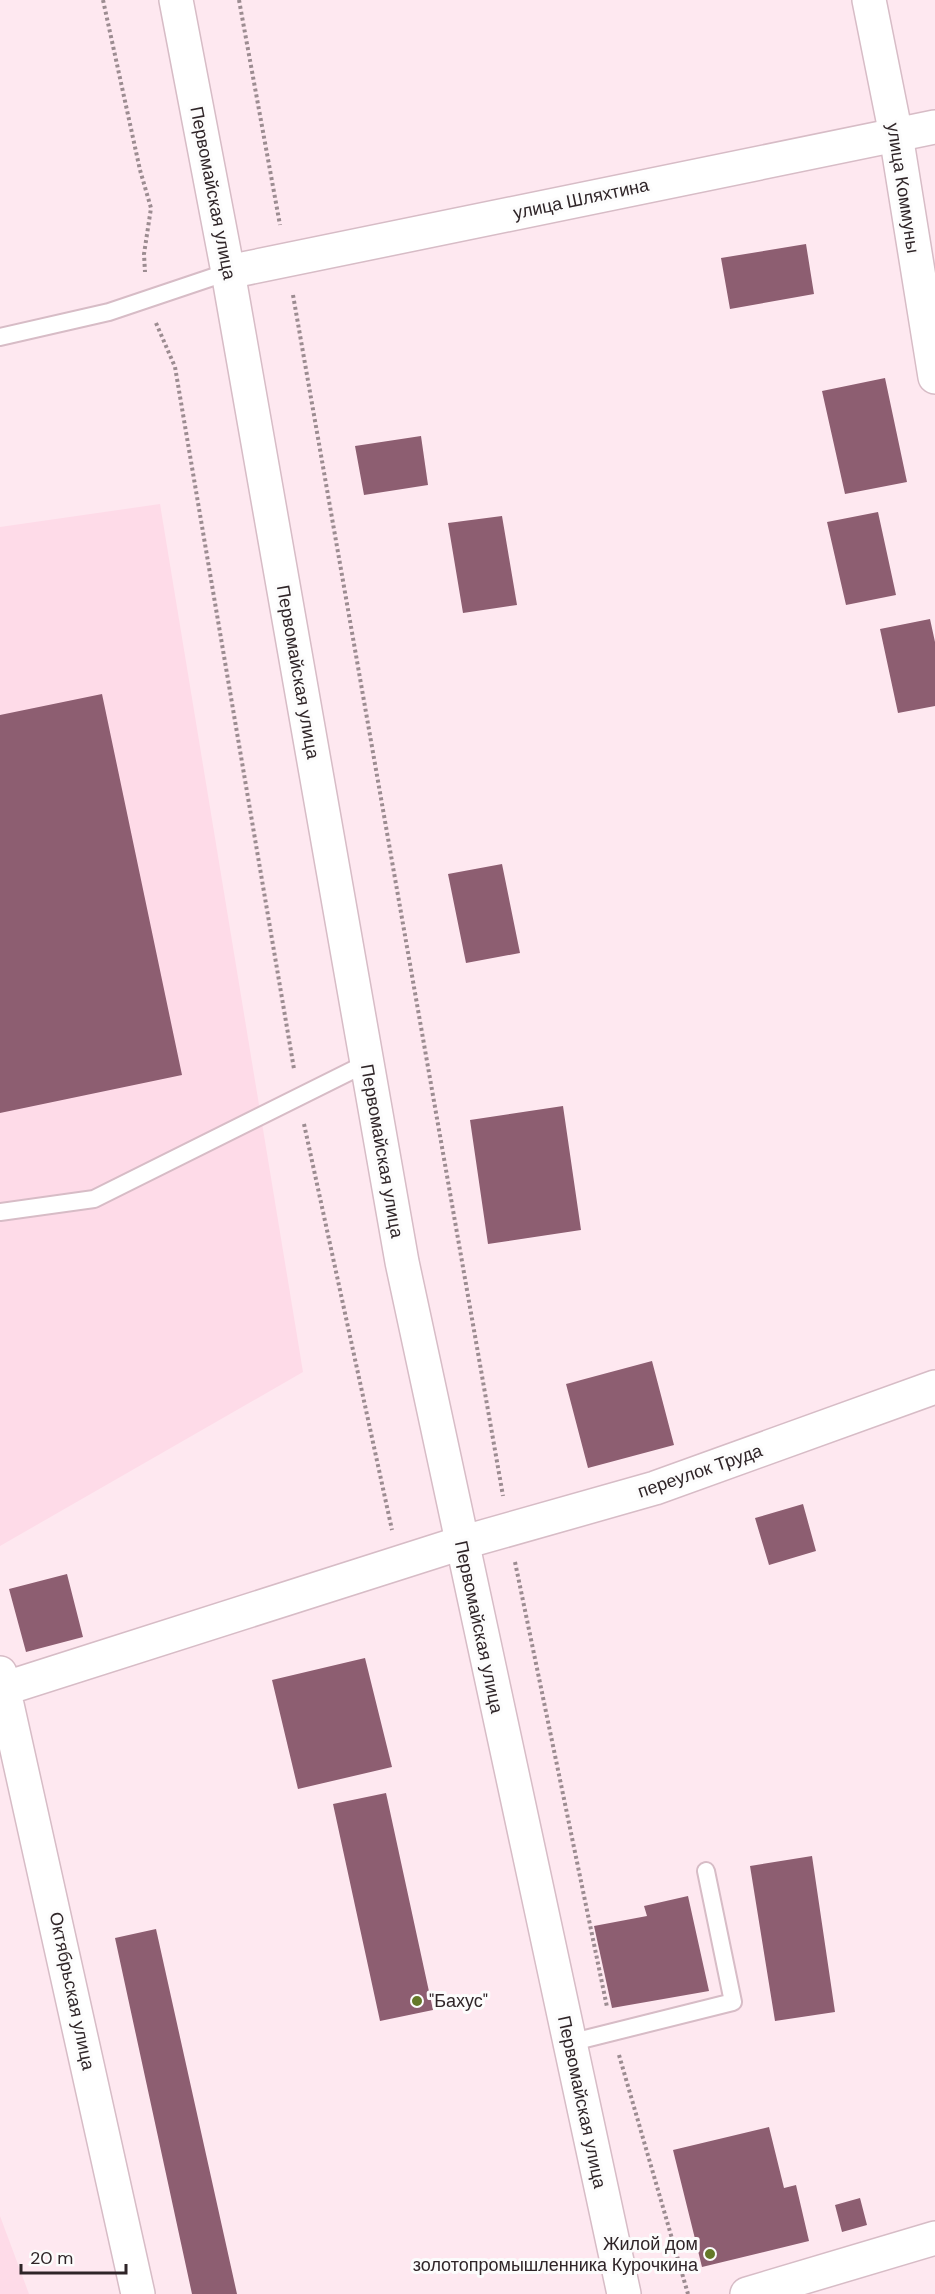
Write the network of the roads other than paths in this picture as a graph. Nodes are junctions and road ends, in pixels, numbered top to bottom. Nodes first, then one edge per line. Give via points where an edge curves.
1 (176, 0) edge
2 (869, 0) edge
3 (935, 127) edge
4 (896, 135) junction
5 (228, 272) junction
6 (0, 337) edge
7 (935, 377) edge
8 (367, 1063) junction
9 (0, 1212) edge
10 (935, 1387) edge
11 (460, 1543) junction
12 (1, 1684) edge
13 (706, 1871) dead end
14 (569, 2043) junction
15 (935, 2238) edge
16 (138, 2294) edge
17 (624, 2294) edge
18 (747, 2294) edge

1 - 5 main road, Первомайская улица
2 - 4 main road, улица Коммуны
3 - 4 main road, улица Шляхтина
4 - 5 main road, улица Шляхтина
4 - 7 main road, улица Коммуны
5 - 6 lane via 109,312
5 - 8 main road, Первомайская улица
8 - 9 lane via 93,1199
8 - 11 main road, Первомайская улица via 402,1262
10 - 11 main road, переулок Труда via 655,1488
11 - 12 main road, переулок Труда
11 - 14 main road, Первомайская улица
12 - 16 main road, Октябрьская улица
13 - 14 lane via 733,2002
14 - 17 main road, Первомайская улица
15 - 18 main road

